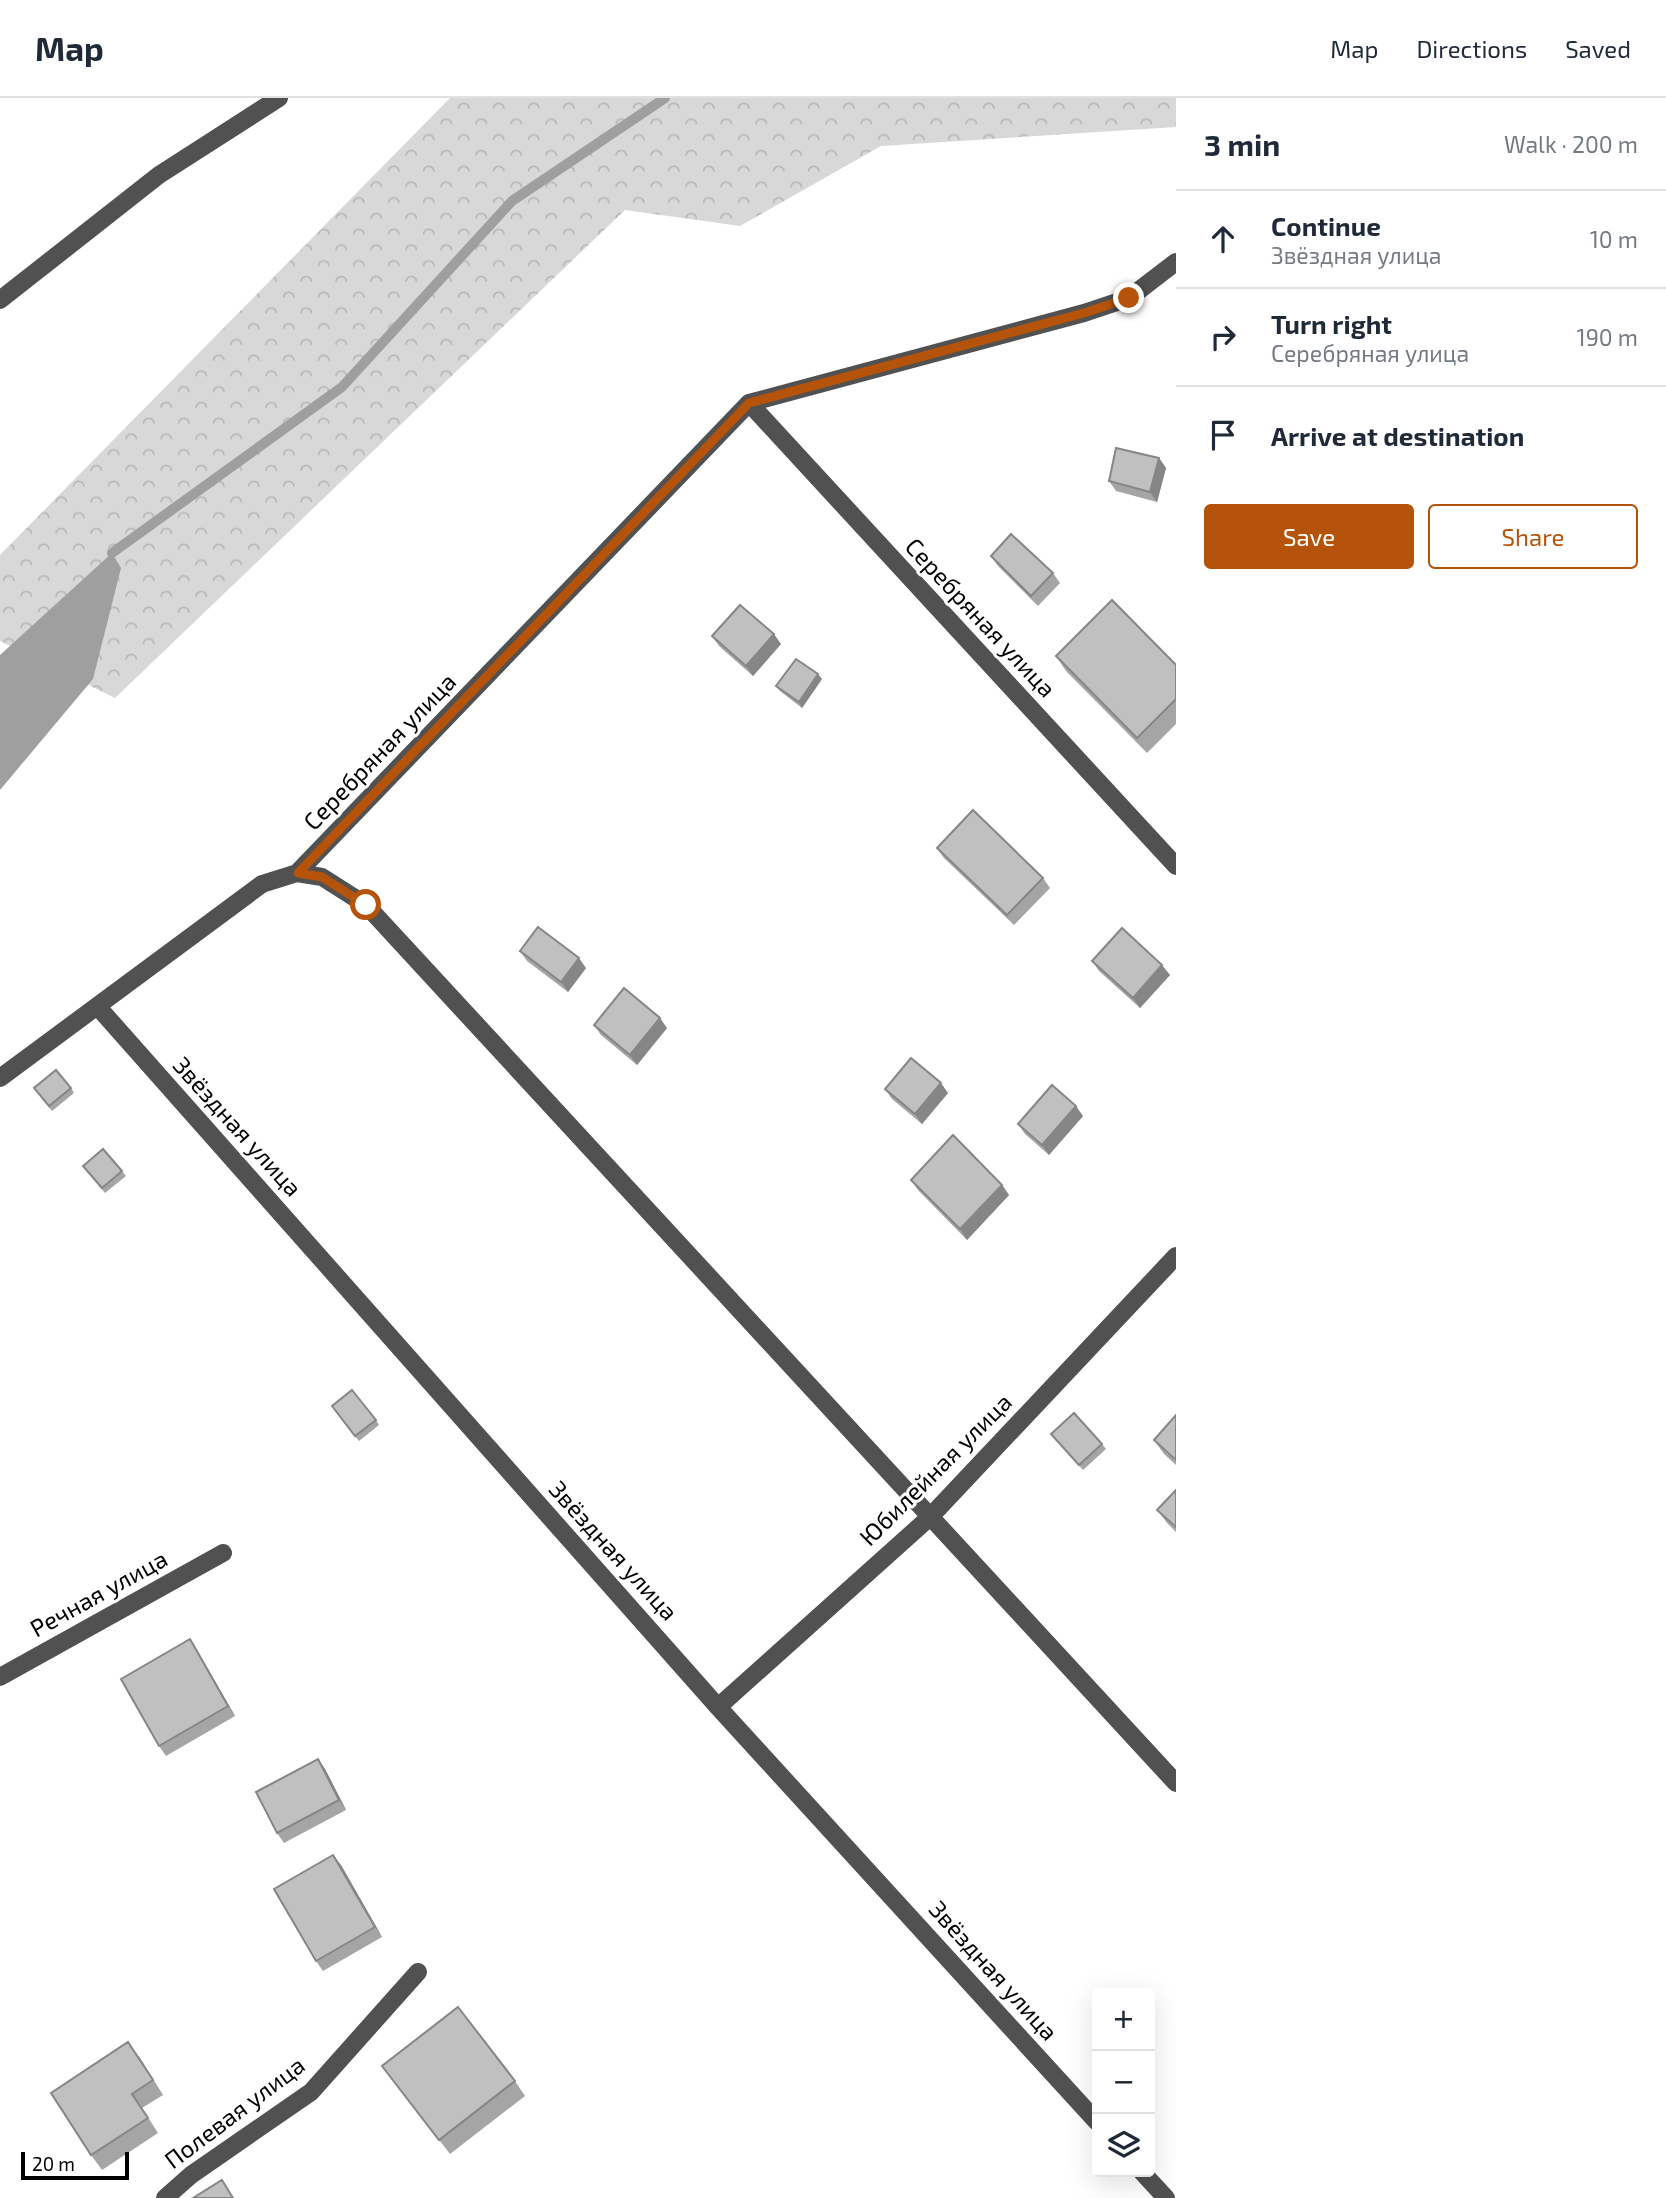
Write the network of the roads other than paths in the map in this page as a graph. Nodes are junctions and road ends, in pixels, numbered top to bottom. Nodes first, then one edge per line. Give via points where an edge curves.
1 (279, 98) edge
2 (1176, 262) edge
3 (0, 300) edge
4 (749, 403) junction
5 (1176, 866) edge
6 (298, 873) junction
7 (98, 1007) junction
8 (0, 1078) edge
9 (1176, 1256) edge
10 (930, 1517) junction
11 (223, 1553) dead end
12 (0, 1677) edge
13 (718, 1707) junction
14 (1176, 1783) edge
15 (418, 1972) dead end
16 (1092, 2117) edge
17 (1147, 2177) edge
18 (165, 2198) edge
19 (1166, 2198) edge

1 - 3 street via 159,175
2 - 4 street via 1129,298 1084,313
4 - 5 street, Серебряная улица
4 - 6 street, Серебряная улица
6 - 7 street, Серебряная улица via 261,884
6 - 10 street via 322,877 366,905
7 - 8 street, Серебряная улица
7 - 13 street, Звёздная улица
9 - 10 street, Юбилейная улица
10 - 13 street, Юбилейная улица
10 - 14 street
11 - 12 street, Речная улица
13 - 16 street, Звёздная улица
15 - 18 street, Полевая улица via 311,2092
17 - 19 street

